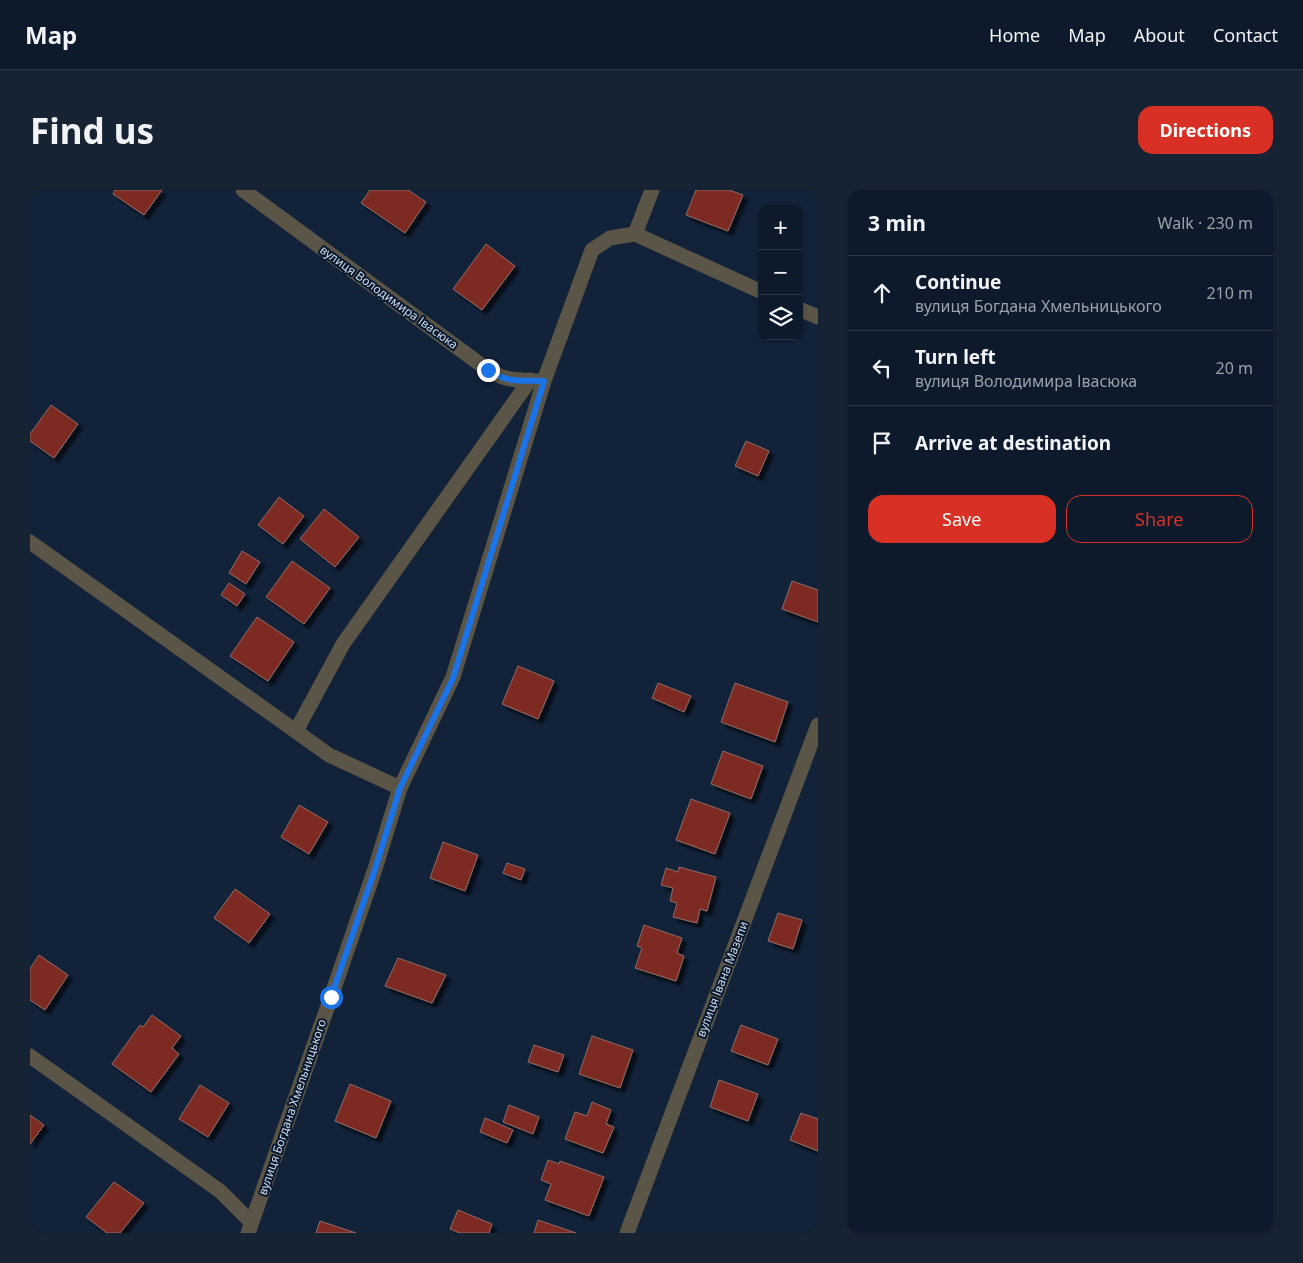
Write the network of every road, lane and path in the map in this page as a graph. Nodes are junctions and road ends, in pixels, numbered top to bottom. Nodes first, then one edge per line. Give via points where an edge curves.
1 (243, 190) edge
2 (652, 190) edge
3 (635, 234) junction
4 (758, 290) edge
5 (803, 311) edge
6 (818, 317) edge
7 (537, 381) junction
8 (30, 542) edge
9 (818, 725) edge
10 (296, 731) junction
11 (400, 788) junction
12 (30, 1056) edge
13 (250, 1227) edge
14 (627, 1233) edge

1 - 7 street, вулиця Володимира Івасюка via 488,370 501,378
2 - 3 street
3 - 4 street
3 - 7 street, вулиця Богдана Хмельницького via 610,238 592,250
5 - 6 street
7 - 10 street via 343,644
7 - 11 street, вулиця Богдана Хмельницького via 453,678
8 - 10 street
9 - 14 street, вулиця Івана Мазепи
10 - 11 street via 329,755
11 - 13 street, вулиця Богдана Хмельницького via 375,869
12 - 13 street via 220,1192

